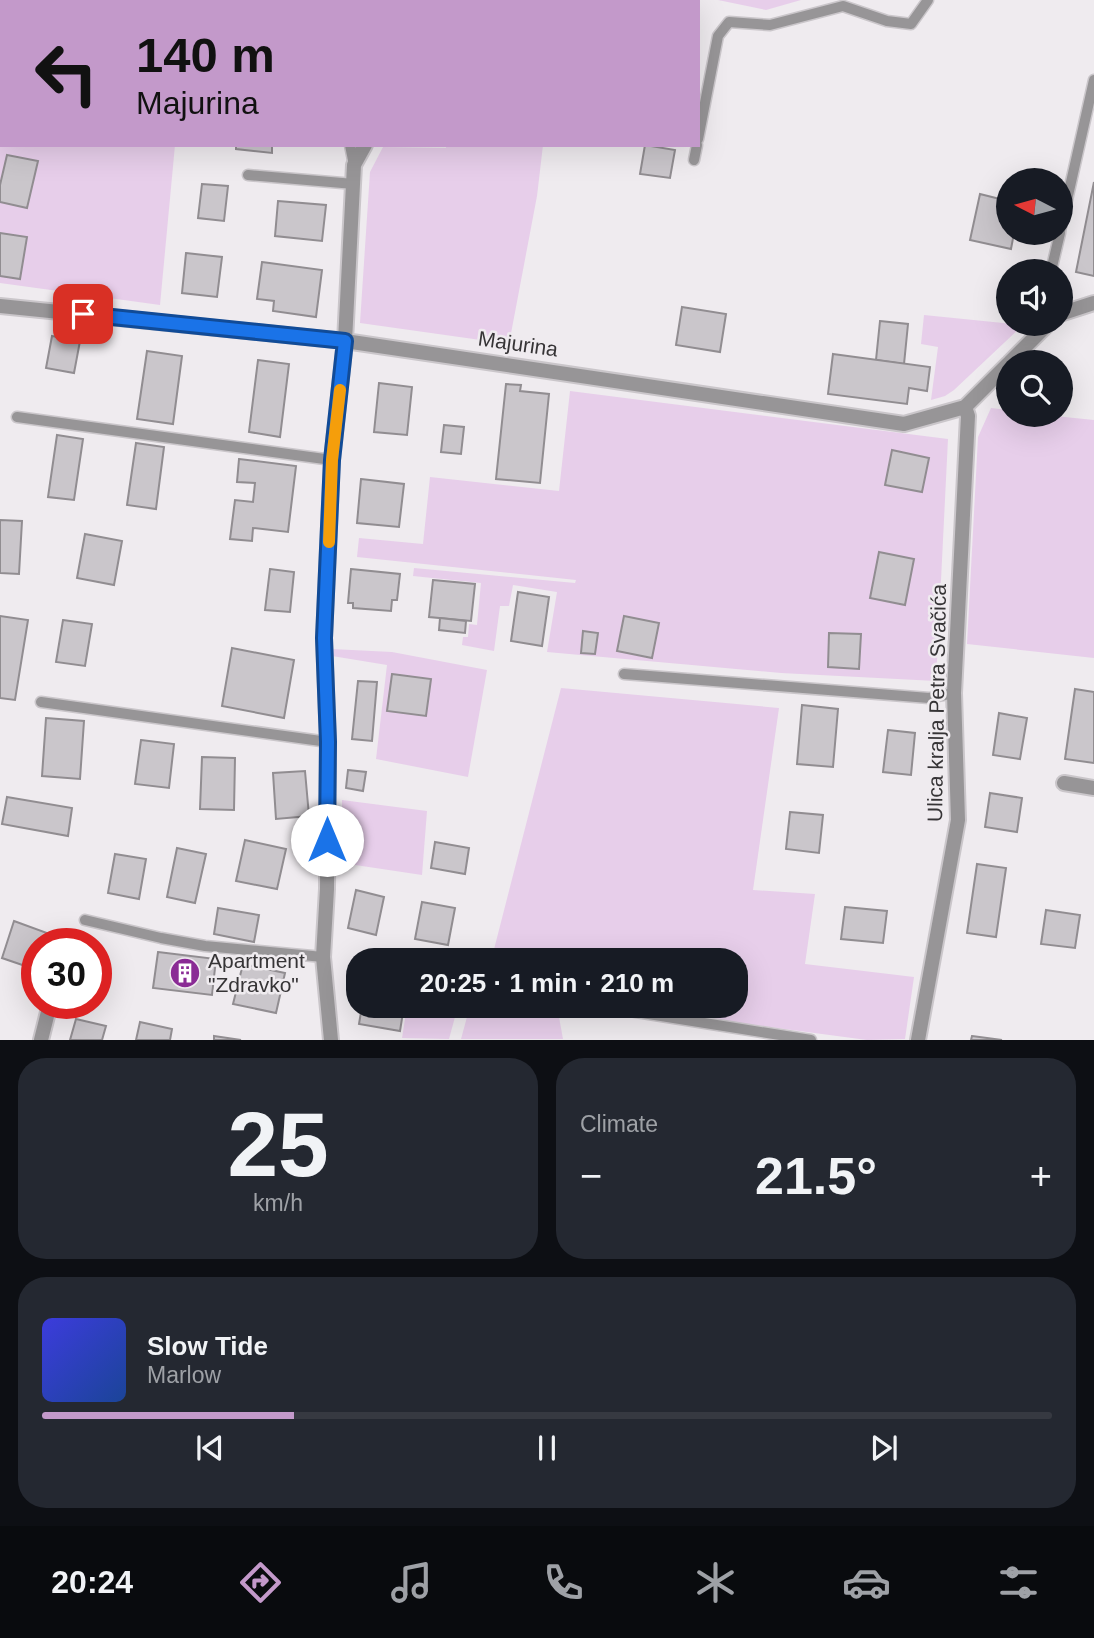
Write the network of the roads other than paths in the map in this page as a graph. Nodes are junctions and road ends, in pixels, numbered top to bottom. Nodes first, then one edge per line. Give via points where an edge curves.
1 (928, 0) edge
2 (1094, 80) edge
3 (700, 129) edge
4 (351, 147) edge
5 (364, 147) edge
6 (697, 147) edge
7 (694, 160) dead end
8 (354, 164) junction
9 (1073, 174) edge
10 (248, 175) dead end
11 (354, 184) junction
12 (1094, 303) edge
13 (0, 306) edge
14 (1073, 310) edge
15 (1036, 336) edge
16 (345, 341) junction
17 (1022, 350) edge
18 (996, 376) edge
19 (965, 408) junction
20 (17, 417) dead end
21 (332, 460) junction
22 (624, 674) dead end
23 (954, 694) junction
24 (41, 702) dead end
25 (328, 742) junction
26 (1064, 783) dead end
27 (1094, 788) edge
28 (85, 920) dead end
29 (323, 957) junction
30 (673, 1018) edge
31 (47, 1019) edge
32 (41, 1040) edge
33 (331, 1040) edge
34 (811, 1040) edge
35 (918, 1040) edge

1 - 3 lane via 911,24 843,6 770,25 729,22 718,36
2 - 9 lane
4 - 8 lane
5 - 8 street
6 - 7 lane
8 - 11 street
10 - 11 lane
11 - 16 street
12 - 14 street
13 - 16 street, Majurina
15 - 17 street
16 - 19 street, Majurina via 904,424
16 - 21 street
18 - 19 street
19 - 23 street, Ulica kralja Petra Svačića
20 - 21 lane
21 - 25 street via 324,638
22 - 23 lane via 929,698
23 - 35 street, Ulica kralja Petra Svačića via 958,820
24 - 25 lane
25 - 29 street
26 - 27 street
28 - 29 lane via 205,946
29 - 33 street
30 - 34 lane
31 - 32 street

